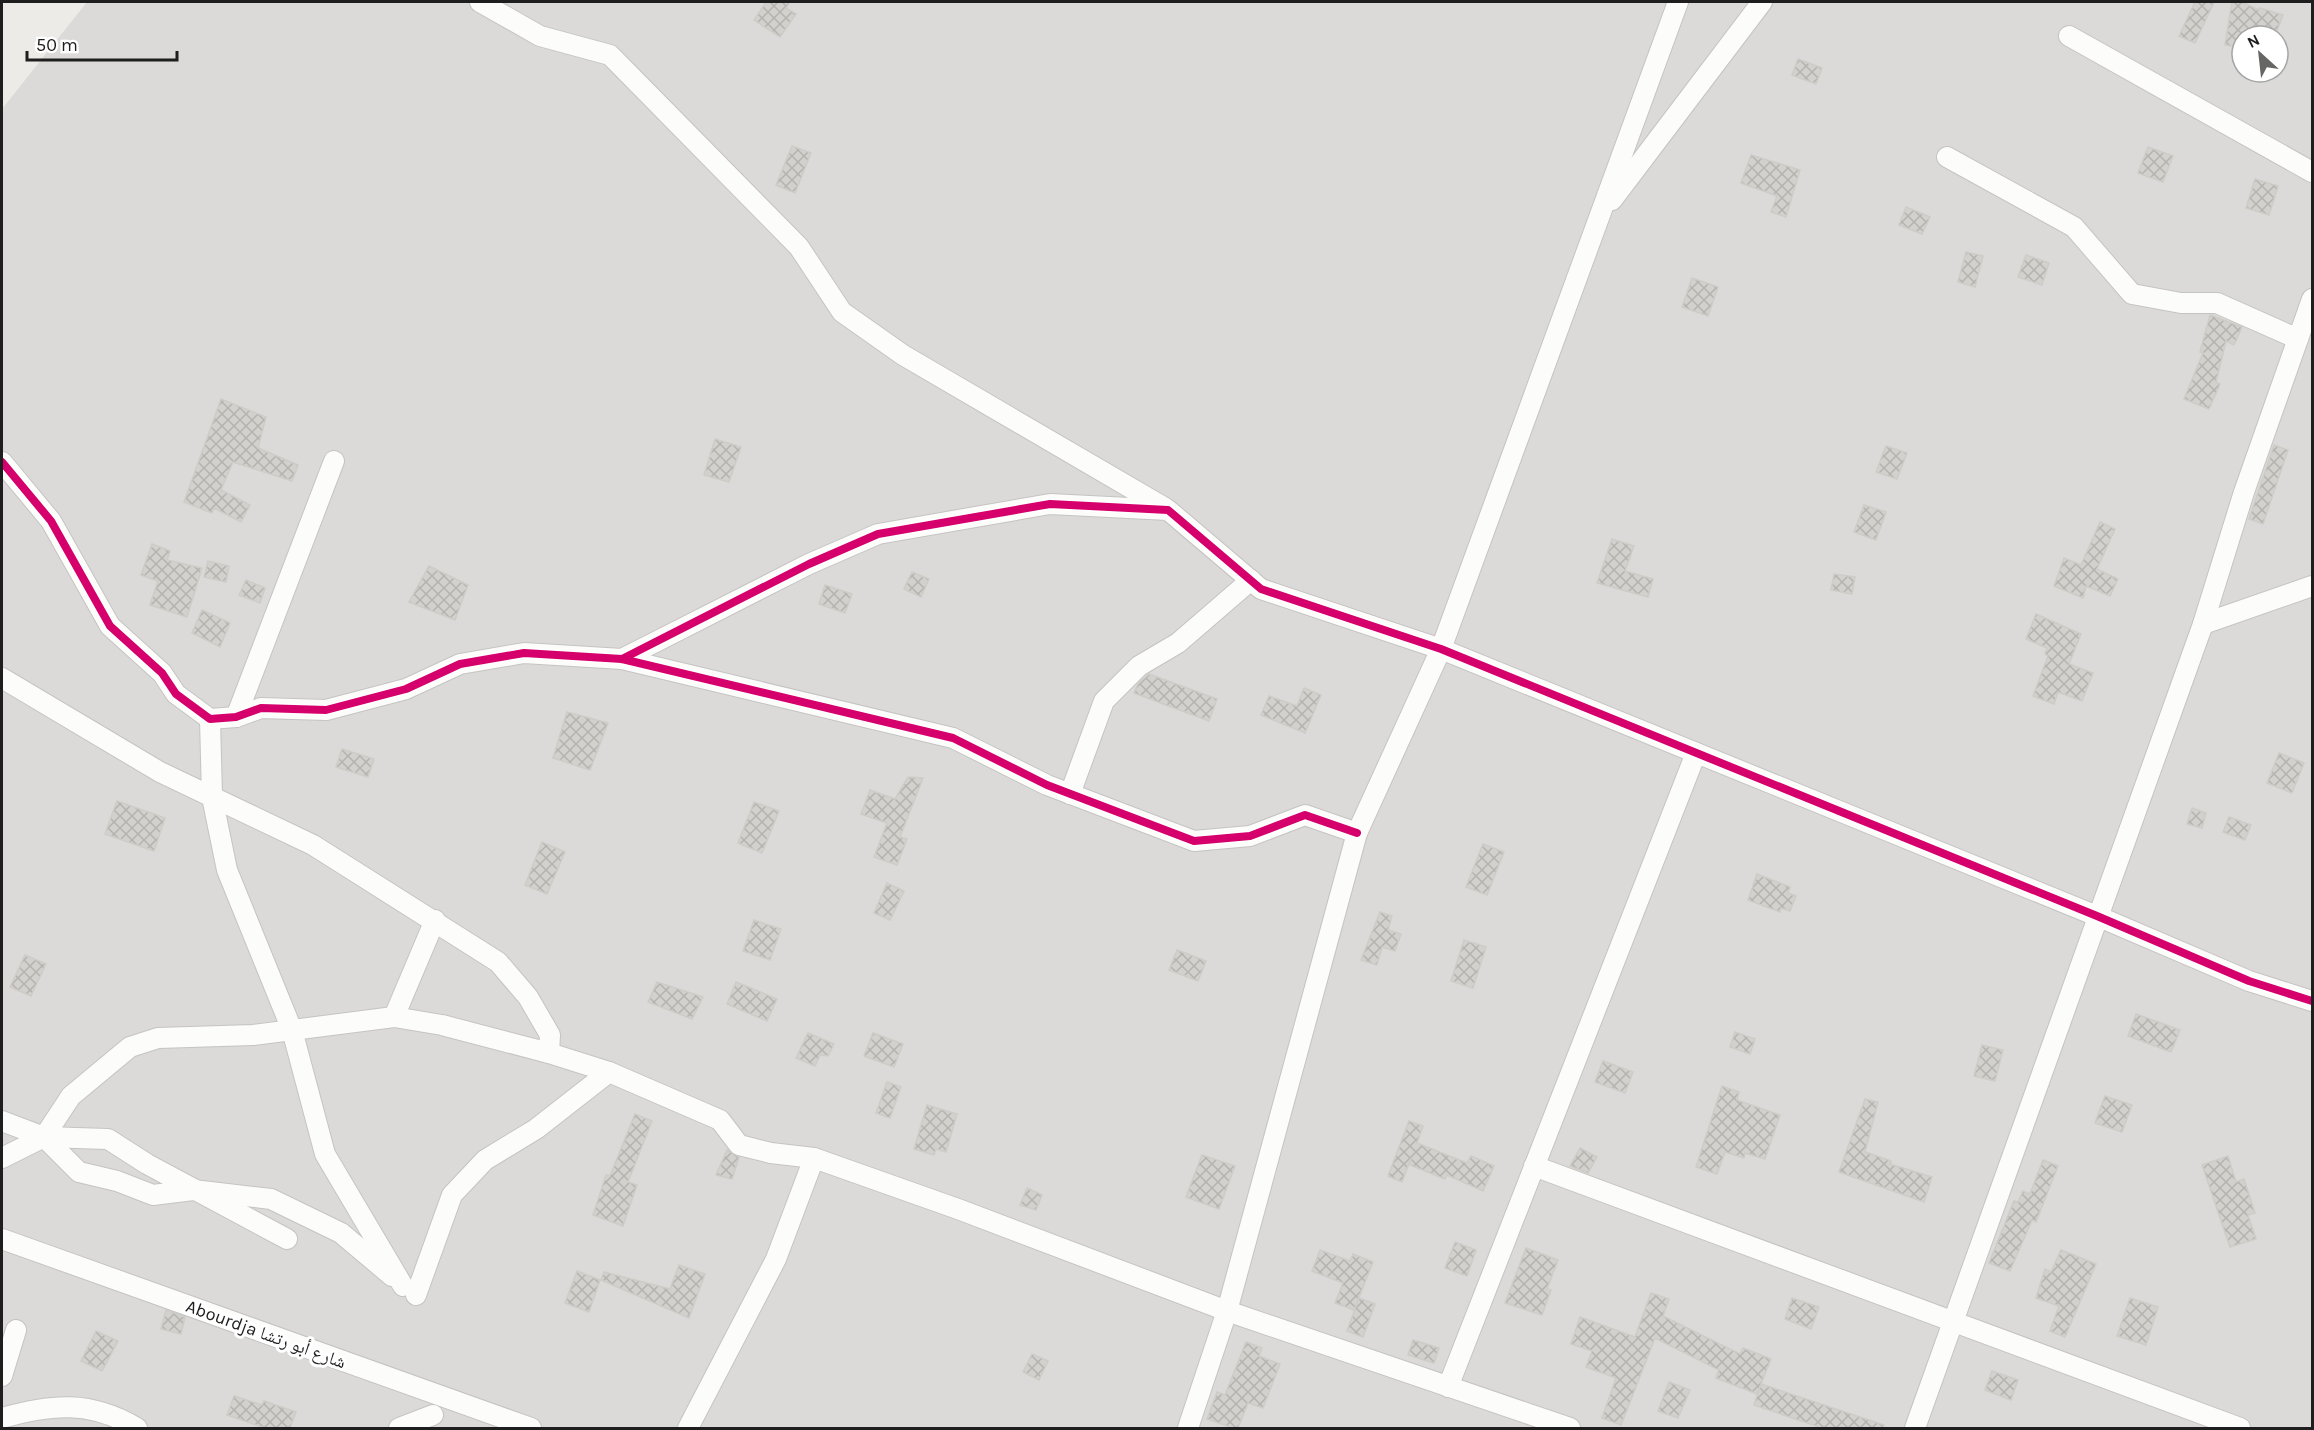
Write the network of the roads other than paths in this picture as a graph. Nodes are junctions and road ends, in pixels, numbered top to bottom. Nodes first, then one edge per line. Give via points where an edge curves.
1 (480, 2) edge
2 (1678, 2) edge
3 (1762, 2) edge
4 (2069, 36) dead end
5 (1947, 158) dead end
6 (2313, 172) edge
7 (1600, 216) junction
8 (2313, 299) edge
9 (2298, 339) junction
10 (334, 460) dead end
11 (2, 462) edge
12 (1168, 510) junction
13 (1251, 580) junction
14 (2313, 586) edge
15 (2203, 624) junction
16 (1441, 649) junction
17 (622, 659) junction
18 (2, 678) edge
19 (236, 717) junction
20 (210, 719) junction
21 (1696, 753) junction
22 (1070, 794) junction
23 (212, 797) junction
24 (1357, 833) junction
25 (2097, 916) junction
26 (435, 920) junction
27 (2313, 1001) edge
28 (394, 1017) junction
29 (292, 1030) junction
30 (549, 1053) junction
31 (609, 1072) junction
32 (2, 1121) edge
33 (44, 1137) junction
34 (2, 1158) edge
35 (814, 1158) junction
36 (1534, 1166) junction
37 (193, 1190) junction
38 (2, 1239) edge
39 (287, 1239) dead end
40 (416, 1295) dead end
41 (1227, 1311) junction
42 (1952, 1322) junction
43 (16, 1330) dead end
44 (2, 1376) edge
45 (1448, 1387) junction
46 (433, 1415) dead end
47 (2, 1418) edge
48 (137, 1428) edge
49 (399, 1428) edge
50 (531, 1428) edge
51 (688, 1428) edge
52 (1188, 1428) edge
53 (1570, 1428) edge
54 (1915, 1428) edge
55 (2240, 1428) edge

1 - 12 street via 540,36 610,55 799,247 842,312 903,355
2 - 7 street
3 - 7 street
4 - 6 street
5 - 9 street via 2074,227 2132,294 2181,303 2217,303
7 - 16 street
8 - 9 street
9 - 15 street
10 - 19 street
11 - 20 street via 51,521 110,626 162,672 176,694
12 - 13 street
12 - 17 street via 1050,504 879,534 808,564
13 - 16 street via 1261,589
13 - 22 street via 1178,643 1139,666 1104,701
14 - 15 street
15 - 25 street
16 - 21 street
16 - 24 street
17 - 19 street via 524,653 460,664 406,689 326,710 261,708
17 - 22 street via 953,738
18 - 23 street via 160,772
19 - 20 street
20 - 23 street
21 - 25 street
21 - 36 street
22 - 24 street via 1194,841 1250,836 1305,815
23 - 26 street via 314,845
23 - 29 street via 227,870
24 - 41 street
25 - 27 street via 2249,981
25 - 42 street
26 - 28 street
26 - 30 street via 498,962 528,997 550,1035
28 - 29 street
28 - 30 street via 442,1025
29 - 33 street via 158,1038 130,1047 71,1096
29 - 37 street via 325,1154 403,1286 341,1233 271,1199
30 - 31 street
31 - 35 street via 720,1120 740,1145
31 - 40 street via 536,1129 485,1160 452,1195
32 - 33 street
33 - 34 street
33 - 37 street via 108,1139
33 - 37 street via 79,1172 117,1181 153,1196
35 - 41 street
35 - 51 street via 776,1259
36 - 42 street
36 - 45 street
37 - 39 street
38 - 50 street, Abourdja شارع أبو رتشا
41 - 45 street
41 - 52 street
42 - 54 street
42 - 55 street
43 - 44 street
45 - 53 street
46 - 49 street
47 - 48 street via 38,1407 73,1405

